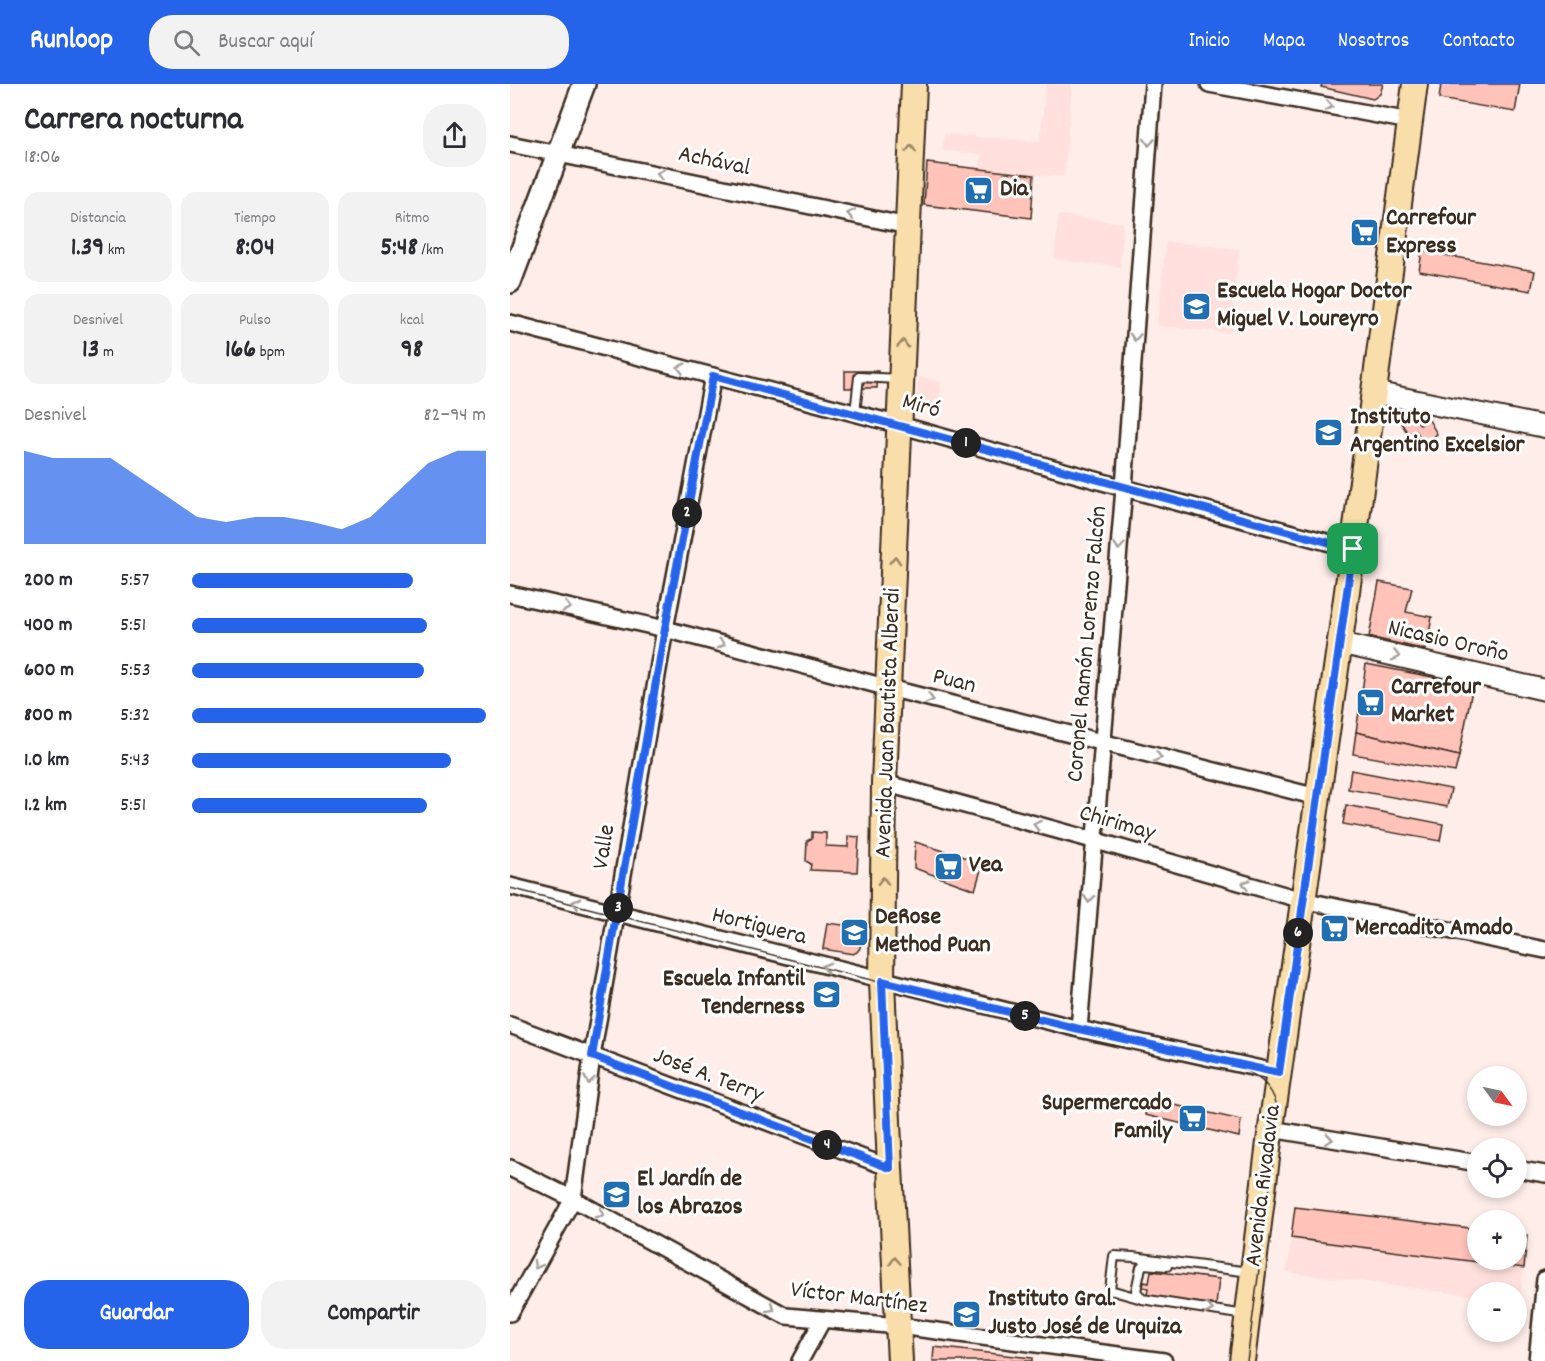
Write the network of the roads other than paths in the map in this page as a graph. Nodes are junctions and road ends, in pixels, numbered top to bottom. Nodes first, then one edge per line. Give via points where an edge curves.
1 (584, 84) edge
2 (914, 84) edge
3 (1153, 84) edge
4 (1209, 84) edge
5 (1415, 84) edge
6 (1410, 121) junction
7 (510, 144) edge
8 (558, 153) junction
9 (908, 226) junction
10 (510, 282) edge
11 (510, 322) edge
12 (713, 376) junction
13 (902, 379) junction
14 (1374, 392) junction
15 (855, 413) junction
16 (900, 425) junction
17 (1545, 427) edge
18 (1124, 488) junction
19 (1353, 549) junction
20 (510, 594) edge
21 (665, 629) junction
22 (1339, 643) junction
23 (889, 688) junction
24 (1545, 690) edge
25 (1102, 742) junction
26 (884, 783) junction
27 (1317, 797) junction
28 (1093, 840) junction
29 (510, 886) edge
30 (1302, 900) junction
31 (617, 914) junction
32 (1545, 950) edge
33 (882, 981) junction
34 (510, 1024) edge
35 (1079, 1029) junction
36 (592, 1056) junction
37 (1279, 1073) junction
38 (1271, 1130) junction
39 (1467, 1161) edge
40 (510, 1168) edge
41 (890, 1168) junction
42 (1527, 1171) edge
43 (1545, 1174) edge
44 (573, 1199) junction
45 (1179, 1263) junction
46 (1253, 1272) junction
47 (1545, 1279) edge
48 (1142, 1299) junction
49 (510, 1313) edge
50 (1248, 1316) junction
51 (822, 1321) junction
52 (899, 1326) junction
53 (800, 1361) edge
54 (900, 1361) edge
55 (1164, 1361) edge
56 (1242, 1361) edge
57 (1537, 1361) edge

1 - 8 main road
9 -> 2 main road, Avenida Juan Bautista Alberdi
3 -> 18 street, Coronel Ramón Lorenzo Falcón
4 -> 6 street
5 - 6 main road, Avenida Rivadavia
6 - 14 main road, Avenida Rivadavia
7 - 8 street, Achával
9 -> 8 street, Achával
8 - 10 main road
13 -> 9 main road, Avenida Juan Bautista Alberdi
12 -> 11 street, Miró
12 - 15 street, Miró
12 - 21 street, Valle
13 - 15 lane via 859,377
13 - 16 main road, Avenida Juan Bautista Alberdi
14 - 17 street
14 - 19 main road, Avenida Rivadavia
15 - 16 street, Miró
16 - 18 street, Miró
23 -> 16 main road, Avenida Juan Bautista Alberdi
18 - 19 street, Miró
18 -> 25 street, Coronel Ramón Lorenzo Falcón
19 - 22 main road, Avenida Rivadavia
20 -> 21 street, Puan
21 -> 23 street, Puan
21 - 31 street, Valle
22 -> 24 street, Nicasio Oroño
22 - 27 main road, Avenida Rivadavia
23 -> 25 street, Puan
23 - 26 main road, Avenida Juan Bautista Alberdi
25 -> 27 street, Puan
25 - 28 street, Coronel Ramón Lorenzo Falcón
28 -> 26 street, Chirimay
33 -> 26 main road, Avenida Juan Bautista Alberdi
27 - 30 main road, Avenida Rivadavia
30 -> 28 street, Chirimay
28 -> 35 street, Coronel Ramón Lorenzo Falcón
31 -> 29 street, Hortiguera
30 - 32 street, Chirimay
30 - 37 main road, Avenida Rivadavia
33 -> 31 street, Hortiguera
31 - 36 street, Valle
33 - 35 street, Hortiguera
33 - 41 main road, Avenida Juan Bautista Alberdi
34 - 36 street, José A. Terry
35 - 37 street, Hortiguera
36 - 41 street, José A. Terry
36 -> 44 street, Valle
37 - 38 main road, Avenida Rivadavia
38 -> 39 street
38 - 46 main road, Avenida Rivadavia
40 - 44 street, Víctor Martínez
52 -> 41 main road, Avenida Juan Bautista Alberdi
42 - 43 street
44 -> 49 street, Valle
44 -> 51 street, Víctor Martínez via 786,1316
45 - 46 lane
45 - 48 lane via 1144,1264 1136,1291
45 - 48 lane via 1114,1256 1108,1288
46 - 50 main road, Avenida Rivadavia
47 - 57 street
48 -> 50 lane
50 - 56 main road, Avenida Rivadavia
51 - 52 street, Víctor Martínez
51 - 53 street
52 - 54 main road, Avenida Juan Bautista Alberdi
52 - 55 street, Víctor Martínez

